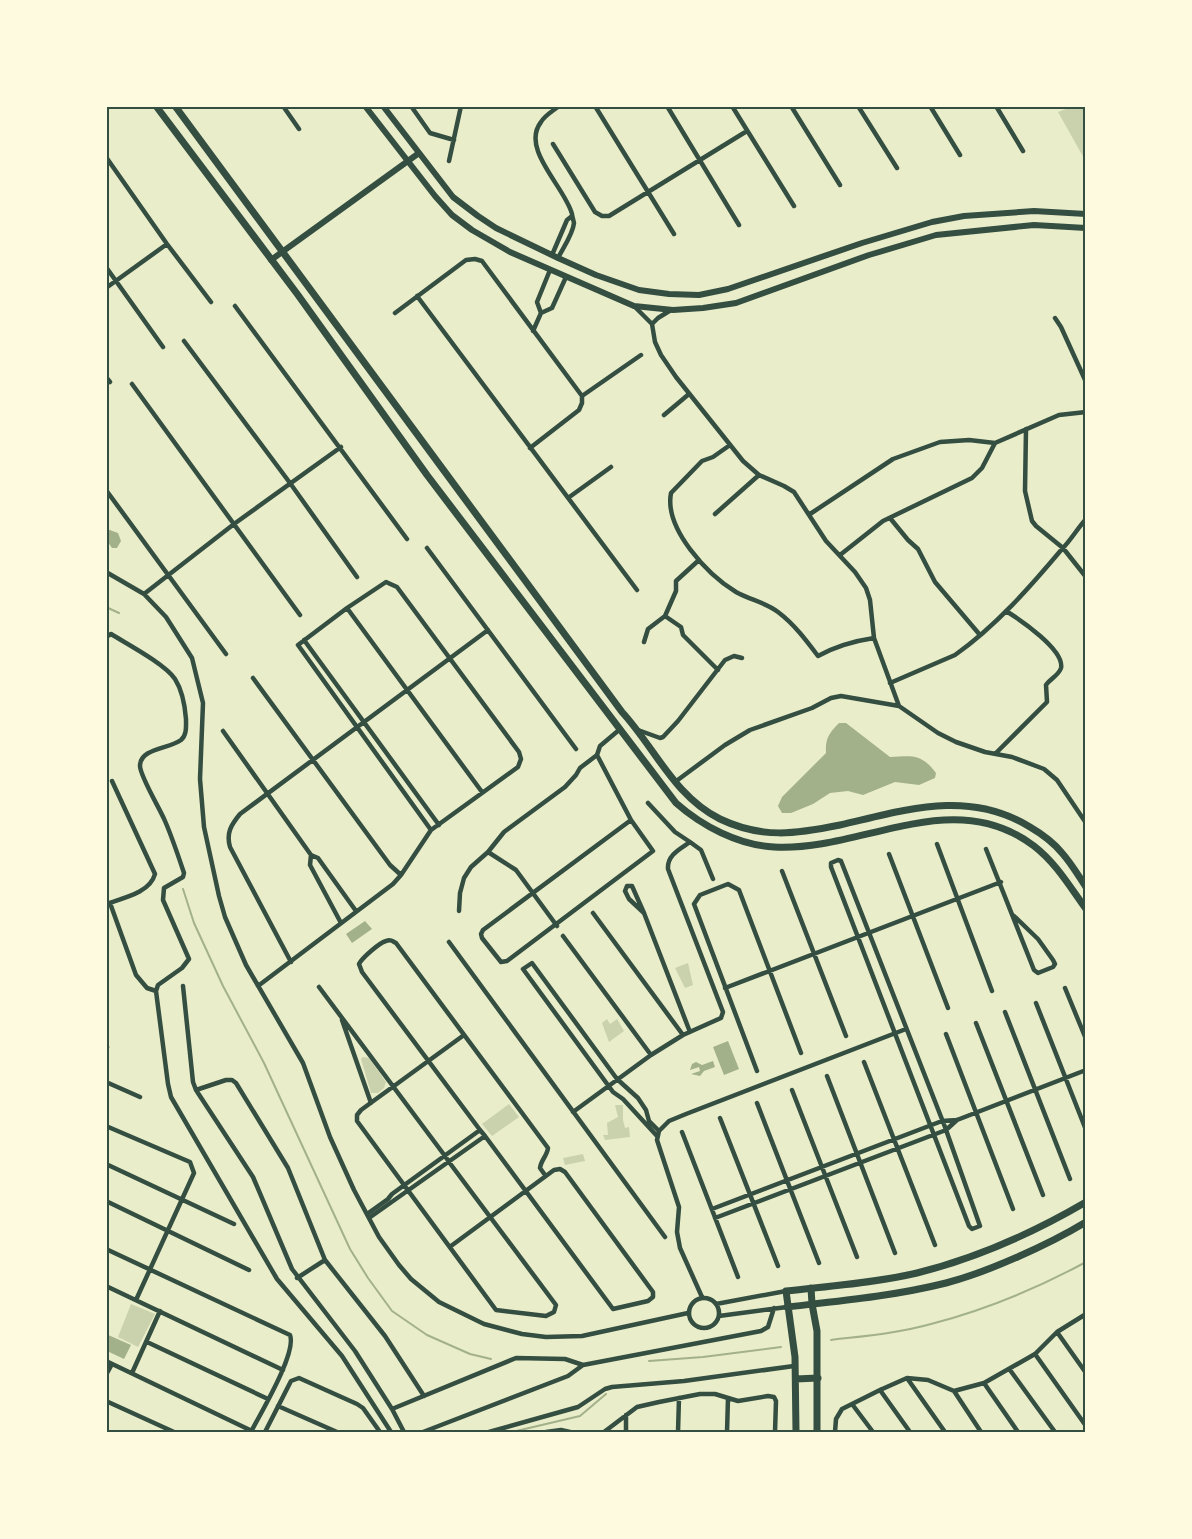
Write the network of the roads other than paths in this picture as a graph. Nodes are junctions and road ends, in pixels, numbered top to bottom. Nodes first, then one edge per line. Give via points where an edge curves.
1 (156, 106) edge
2 (175, 106) edge
3 (283, 106) edge
4 (365, 106) edge
5 (383, 106) edge
6 (411, 106) edge
7 (461, 106) edge
8 (559, 106) edge
9 (595, 106) edge
10 (667, 106) edge
11 (732, 106) edge
12 (791, 106) edge
13 (858, 106) edge
14 (930, 106) edge
15 (996, 106) edge
16 (299, 129) dead end
17 (747, 131) junction
18 (454, 140) junction
19 (553, 144) dead end
20 (1023, 151) dead end
21 (419, 153) junction
22 (960, 155) dead end
23 (106, 157) edge
24 (699, 160) junction
25 (407, 161) junction
26 (449, 161) dead end
27 (897, 168) dead end
28 (840, 185) dead end
29 (647, 191) junction
30 (794, 206) dead end
31 (1086, 214) edge
32 (739, 225) dead end
33 (1086, 228) edge
34 (674, 234) dead end
35 (886, 236) junction
36 (167, 244) junction
37 (890, 249) junction
38 (283, 252) junction
39 (555, 256) junction
40 (272, 261) junction
41 (106, 267) edge
42 (550, 270) junction
43 (566, 277) junction
44 (117, 281) junction
45 (106, 288) edge
46 (417, 296) junction
47 (211, 302) dead end
48 (235, 306) dead end
49 (634, 306) junction
50 (673, 310) junction
51 (395, 313) dead end
52 (541, 314) junction
53 (1055, 318) dead end
54 (652, 324) junction
55 (533, 331) junction
56 (184, 341) dead end
57 (163, 347) dead end
58 (641, 355) dead end
59 (106, 377) edge
60 (110, 382) dead end
61 (1086, 382) edge
62 (132, 384) dead end
63 (689, 394) junction
64 (582, 396) junction
65 (1086, 412) edge
66 (664, 415) dead end
67 (1026, 429) junction
68 (995, 443) junction
69 (730, 445) junction
70 (341, 447) junction
71 (530, 448) junction
72 (439, 466) junction
73 (611, 467) dead end
74 (427, 475) junction
75 (759, 475) junction
76 (290, 483) junction
77 (106, 490) edge
78 (568, 498) junction
79 (715, 514) dead end
80 (810, 514) junction
81 (890, 518) junction
82 (1086, 519) edge
83 (234, 524) junction
84 (407, 539) dead end
85 (427, 548) dead end
86 (1063, 548) junction
87 (840, 555) junction
88 (699, 560) junction
89 (106, 572) edge
90 (169, 575) junction
91 (357, 577) dead end
92 (1086, 577) edge
93 (637, 590) dead end
94 (144, 594) junction
95 (348, 608) junction
96 (1006, 611) junction
97 (300, 615) dead end
98 (665, 616) junction
99 (488, 630) junction
100 (980, 635) junction
101 (106, 637) edge
102 (874, 638) junction
103 (304, 640) junction
104 (644, 642) dead end
105 (226, 654) dead end
106 (450, 658) junction
107 (742, 658) dead end
108 (718, 670) junction
109 (254, 678) dead end
110 (890, 683) junction
111 (408, 690) junction
112 (899, 706) junction
113 (364, 722) junction
114 (357, 727) junction
115 (619, 730) junction
116 (638, 730) junction
117 (223, 731) dead end
118 (576, 749) dead end
119 (995, 754) junction
120 (597, 755) junction
121 (313, 760) junction
122 (112, 780) dead end
123 (675, 782) junction
124 (482, 792) junction
125 (268, 793) junction
126 (648, 803) dead end
127 (864, 819) junction
128 (631, 820) junction
129 (1086, 823) edge
130 (439, 825) junction
131 (431, 830) junction
132 (867, 834) junction
133 (690, 842) junction
134 (937, 844) dead end
135 (986, 849) dead end
136 (488, 852) junction
137 (889, 854) dead end
138 (310, 855) junction
139 (782, 871) dead end
140 (401, 875) junction
141 (713, 879) dead end
142 (152, 881) junction
143 (1000, 882) junction
144 (1086, 887) edge
145 (164, 888) junction
146 (532, 892) junction
147 (957, 898) junction
148 (108, 903) edge
149 (1086, 909) edge
150 (356, 911) junction
151 (459, 911) dead end
152 (592, 913) dead end
153 (644, 913) junction
154 (914, 915) junction
155 (1014, 916) junction
156 (341, 923) junction
157 (557, 926) junction
158 (868, 933) junction
159 (563, 936) dead end
160 (858, 937) junction
161 (449, 942) dead end
162 (814, 954) junction
163 (291, 962) junction
164 (769, 971) junction
165 (183, 986) dead end
166 (258, 986) junction
167 (319, 987) dead end
168 (725, 988) junction
169 (1065, 988) dead end
170 (156, 991) junction
171 (992, 991) dead end
172 (1036, 1003) dead end
173 (948, 1008) dead end
174 (1005, 1012) dead end
175 (341, 1016) junction
176 (976, 1023) dead end
177 (906, 1029) junction
178 (690, 1032) junction
179 (896, 1033) junction
180 (946, 1034) dead end
181 (464, 1035) junction
182 (683, 1035) junction
183 (846, 1036) dead end
184 (1086, 1039) edge
185 (801, 1053) dead end
186 (651, 1055) junction
187 (429, 1061) junction
188 (864, 1062) dead end
189 (1086, 1070) edge
190 (757, 1071) dead end
191 (827, 1076) dead end
192 (1066, 1077) junction
193 (617, 1079) junction
194 (106, 1082) edge
195 (393, 1086) junction
196 (608, 1086) junction
197 (1036, 1089) junction
198 (196, 1090) junction
199 (792, 1090) dead end
200 (140, 1097) dead end
201 (1006, 1101) junction
202 (370, 1103) junction
203 (757, 1103) dead end
204 (646, 1110) junction
205 (573, 1112) junction
206 (976, 1112) junction
207 (637, 1116) junction
208 (720, 1118) dead end
209 (957, 1120) junction
210 (942, 1121) junction
211 (931, 1125) junction
212 (106, 1126) edge
213 (480, 1130) junction
214 (946, 1130) junction
215 (1086, 1130) edge
216 (682, 1132) dead end
217 (658, 1133) junction
218 (935, 1134) junction
219 (485, 1137) junction
220 (894, 1139) junction
221 (897, 1148) junction
222 (857, 1154) junction
223 (445, 1156) junction
224 (449, 1162) junction
225 (861, 1163) junction
226 (106, 1164) edge
227 (822, 1167) junction
228 (545, 1175) junction
229 (825, 1176) junction
230 (1070, 1179) dead end
231 (787, 1180) junction
232 (405, 1185) junction
233 (409, 1190) junction
234 (790, 1190) junction
235 (525, 1191) junction
236 (392, 1194) junction
237 (750, 1194) junction
238 (1043, 1195) dead end
239 (181, 1199) junction
240 (396, 1199) junction
241 (106, 1201) edge
242 (1086, 1202) edge
243 (753, 1204) junction
244 (712, 1209) junction
245 (1013, 1209) dead end
246 (368, 1216) junction
247 (490, 1217) junction
248 (716, 1218) junction
249 (1086, 1222) edge
250 (234, 1224) dead end
251 (167, 1230) junction
252 (665, 1237) dead end
253 (935, 1245) dead end
254 (451, 1246) junction
255 (106, 1249) edge
256 (895, 1253) dead end
257 (857, 1257) dead end
258 (325, 1260) junction
259 (819, 1263) dead end
260 (778, 1266) dead end
261 (150, 1269) junction
262 (249, 1270) dead end
263 (738, 1277) dead end
264 (297, 1278) junction
265 (109, 1287) edge
266 (811, 1288) junction
267 (786, 1291) junction
268 (106, 1296) edge
269 (758, 1296) junction
270 (700, 1298) junction
271 (136, 1300) junction
272 (716, 1304) junction
273 (812, 1304) junction
274 (787, 1307) junction
275 (774, 1308) junction
276 (760, 1309) junction
277 (160, 1311) junction
278 (688, 1314) junction
279 (719, 1316) junction
280 (1083, 1316) edge
281 (1086, 1324) edge
282 (1057, 1332) junction
283 (147, 1342) junction
284 (1035, 1354) junction
285 (109, 1362) edge
286 (583, 1365) junction
287 (794, 1366) junction
288 (283, 1370) junction
289 (1010, 1370) junction
290 (132, 1373) junction
291 (1086, 1373) edge
292 (106, 1375) edge
293 (818, 1378) junction
294 (908, 1378) junction
295 (796, 1379) junction
296 (984, 1383) junction
297 (880, 1389) junction
298 (954, 1391) junction
299 (424, 1396) junction
300 (680, 1398) junction
301 (728, 1398) junction
302 (268, 1399) junction
303 (106, 1401) edge
304 (852, 1404) junction
305 (278, 1406) junction
306 (392, 1409) junction
307 (626, 1415) junction
308 (1086, 1426) edge
309 (174, 1432) edge
310 (251, 1432) edge
311 (265, 1432) edge
312 (337, 1432) edge
313 (380, 1432) edge
314 (391, 1432) edge
315 (404, 1432) edge
316 (423, 1432) edge
317 (489, 1432) edge
318 (546, 1432) edge
319 (570, 1432) edge
320 (603, 1432) edge
321 (626, 1432) edge
322 (678, 1432) edge
323 (727, 1432) edge
324 (775, 1432) edge
325 (796, 1432) edge
326 (817, 1432) edge
327 (835, 1432) edge
328 (873, 1432) edge
329 (910, 1432) edge
330 (945, 1432) edge
331 (981, 1432) edge
332 (1018, 1432) edge
333 (1055, 1432) edge

1 - 40 main road
2 - 38 main road
3 - 16 street
4 - 25 street
5 - 21 street
6 - 18 street via 430,133
7 - 18 street
8 - 39 street via 540,122 535,139 537,153 564,194 572,216 567,220
9 - 29 street
10 - 24 street
11 - 17 street
12 - 28 street
13 - 27 street
14 - 22 street
15 - 20 street
17 - 24 street
17 - 30 street
18 - 26 street
19 - 29 street via 595,212 602,216 609,216
21 - 25 street
21 - 39 street via 466,208 496,228
23 - 36 street
24 - 29 street
24 - 32 street
25 - 38 street
25 - 42 street via 447,208 472,230
29 - 34 street
31 - 35 street via 1034,211 964,216
33 - 37 street via 1034,225 969,230
35 - 37 street
35 - 39 street via 728,289 699,295 639,290
36 - 44 street
36 - 47 street
37 - 50 street via 736,303
38 - 40 street
38 - 72 main road
40 - 74 main road
41 - 44 street
42 - 43 street
42 - 52 street via 537,302
43 - 49 street
43 - 52 street via 552,308
44 - 45 street
44 - 57 street
46 - 51 street
46 - 55 street via 466,260 482,261
46 - 71 street
48 - 70 street
49 - 50 street
49 - 54 street
50 - 54 street
52 - 55 street
53 - 61 street
54 - 63 street via 661,355
55 - 64 street
56 - 76 street
58 - 64 street
59 - 60 street
62 - 83 street
63 - 66 street
63 - 69 street
64 - 71 street via 579,410
65 - 67 street via 1059,415
67 - 68 street
67 - 86 street via 1025,491 1030,513 1036,526
68 - 80 street via 940,442 893,459
68 - 81 street via 972,478
69 - 75 street
69 - 88 street via 702,461 671,493 670,507 679,531
70 - 76 street
70 - 84 street
71 - 78 street
72 - 74 main road
72 - 116 main road
73 - 78 street
74 - 115 main road
75 - 79 street
75 - 80 street via 794,492
76 - 83 street
76 - 91 street
77 - 90 street
78 - 93 street
80 - 87 street via 826,541
81 - 87 street
81 - 100 street via 918,549 935,582
82 - 86 street
83 - 90 street
83 - 97 street
85 - 99 street
86 - 92 street
86 - 96 street
87 - 102 street via 866,588
88 - 98 street via 676,581
88 - 102 street via 735,591 778,612 818,656 831,648
89 - 94 street
90 - 94 street
90 - 105 street
94 - 166 street via 172,625 197,671 203,703 201,806 208,852 225,917
95 - 103 street
95 - 106 street via 382,583 393,584
95 - 111 street
96 - 100 street
96 - 119 street via 1035,631 1062,663 1061,670 1046,685 1047,702
98 - 104 street via 648,629
98 - 108 street via 681,627 683,635
99 - 106 street
99 - 118 street
100 - 110 street via 955,655
101 - 145 street via 111,634 174,676 185,711 184,736 147,754 140,769 166,822 184,873
102 - 110 street
103 - 113 street
103 - 114 street via 298,645
106 - 111 street
106 - 124 street via 521,759 518,767
107 - 108 street via 725,660
108 - 116 street via 663,737
109 - 121 street
110 - 112 street
111 - 113 street
111 - 124 street
112 - 119 street via 956,742
112 - 123 street via 841,696 831,698 750,730
113 - 114 street
113 - 130 street
114 - 121 street
114 - 131 street
115 - 120 street via 600,746
115 - 132 main road via 676,803 706,825 736,839 792,847
116 - 123 main road
117 - 125 street
119 - 129 street via 1052,774
120 - 128 street
120 - 136 street via 565,787 504,832
121 - 125 street
121 - 140 street
122 - 142 street via 154,869
123 - 127 main road via 707,812 734,825 769,834 797,833
124 - 130 street
125 - 138 street
125 - 163 street via 240,814 227,837
126 - 133 street
127 - 132 main road
127 - 144 main road via 947,805 990,809 1042,834 1062,853
128 - 146 street
128 - 157 street via 652,848 651,854
130 - 131 street
131 - 140 street
132 - 149 main road via 931,820 959,819 1007,830 1034,846 1057,869
133 - 141 street via 701,850
133 - 178 street via 670,857 668,869 723,1012 717,1021
134 - 147 street
135 - 143 street
136 - 146 street via 516,870
136 - 151 street via 464,879
137 - 154 street
138 - 150 street via 318,858
138 - 156 street via 310,866
139 - 162 street
140 - 150 street
142 - 145 street
142 - 148 street via 132,895
143 - 147 street
143 - 155 street
145 - 170 street via 163,900 189,959
146 - 157 street
146 - 157 street via 483,930 482,938 504,963
147 - 154 street
147 - 171 street
148 - 170 street via 136,975 147,988
150 - 156 street
152 - 182 street
153 - 153 street via 633,887 627,886 629,899
153 - 178 street
154 - 158 street
154 - 173 street
155 - 155 street via 1035,972 1053,967 1053,960 1038,939
156 - 163 street
158 - 160 street
158 - 160 street via 838,860 831,867
158 - 177 street
159 - 186 street
160 - 162 street
160 - 179 street
161 - 205 street
162 - 164 street
162 - 183 street
163 - 166 street
164 - 168 street
164 - 168 street via 739,890 728,884 700,895 694,904
164 - 185 street
165 - 198 street
166 - 246 street via 303,1063 330,1137
167 - 175 street
168 - 190 street
169 - 184 street
170 - 314 street via 168,1084 178,1112 277,1279 342,1356
172 - 192 street
174 - 197 street
175 - 195 street
175 - 202 street
176 - 201 street
177 - 179 street
177 - 210 street
178 - 182 street
179 - 211 street
179 - 217 street via 677,1117
180 - 206 street
181 - 187 street
181 - 187 street via 396,943 386,941 359,964
181 - 228 street via 548,1148 540,1168
182 - 186 street
186 - 193 street
187 - 195 street
187 - 213 street
188 - 220 street
189 - 192 street
191 - 222 street
192 - 197 street
192 - 215 street
193 - 196 street
193 - 196 street via 532,963 523,969
193 - 204 street
194 - 200 street
195 - 202 street
195 - 223 street
196 - 205 street
196 - 207 street
197 - 201 street
197 - 230 street
198 - 258 street via 226,1080 236,1083 288,1168
198 - 264 street via 253,1177
199 - 227 street
201 - 206 street
201 - 238 street
202 - 232 street via 360,1110 357,1121
203 - 231 street
204 - 207 street
204 - 217 street
205 - 252 street
206 - 209 street
206 - 245 street
207 - 217 street
208 - 237 street
209 - 210 street
209 - 214 street
210 - 211 street
210 - 214 street
211 - 218 street
211 - 220 street
212 - 239 street via 190,1162 194,1173
213 - 219 street
213 - 223 street
214 - 218 street
214 - 218 street via 980,1226 970,1228
216 - 244 street
217 - 270 street via 657,1148 679,1207 680,1248
218 - 221 street
219 - 224 street
219 - 235 street
220 - 221 street
220 - 222 street
221 - 225 street
221 - 253 street
222 - 225 street
222 - 227 street
223 - 224 street
223 - 232 street
224 - 233 street
224 - 247 street
225 - 229 street
225 - 256 street
226 - 239 street
227 - 229 street
227 - 231 street
228 - 235 street
228 - 235 street via 554,1170 565,1172 653,1297 614,1309
229 - 234 street
229 - 257 street
231 - 234 street
231 - 237 street
232 - 233 street
232 - 236 street
233 - 240 street
233 - 254 street
234 - 243 street
234 - 259 street
235 - 247 street
236 - 240 street
236 - 246 street
237 - 243 street
237 - 244 street
239 - 250 street
239 - 251 street
240 - 246 street
241 - 251 street
242 - 266 main road via 1011,1241 947,1265
243 - 248 street
243 - 260 street
244 - 248 street
246 - 278 street via 399,1265 425,1292 467,1317 502,1329 546,1337 575,1337
247 - 254 street
247 - 254 street via 556,1305 554,1312 546,1316 496,1310
248 - 263 street
249 - 273 main road via 1014,1258 949,1282
251 - 261 street
251 - 262 street
255 - 261 street
258 - 264 street
258 - 299 street via 386,1336
261 - 271 street
261 - 288 street via 288,1333 292,1345
264 - 306 street via 355,1352
265 - 268 street
265 - 271 street
266 - 267 main road
266 - 273 main road
267 - 269 street
267 - 274 main road
269 - 272 street
269 - 276 street
270 - 272 street
270 - 278 street via 691,1304
271 - 277 street
272 - 279 street
273 - 274 main road
273 - 293 main road
274 - 275 street
274 - 287 main road
275 - 276 street
275 - 286 street via 768,1327 761,1331
276 - 279 street
277 - 283 street
277 - 288 street
278 - 279 street via 695,1325 705,1328
280 - 281 street
280 - 282 street
282 - 284 street
282 - 291 street
283 - 290 street
283 - 302 street
284 - 289 street
284 - 308 street
285 - 290 street
285 - 292 street
286 - 299 street via 565,1359 516,1358
286 - 316 street via 568,1376
287 - 295 main road
287 - 317 street via 612,1387 578,1407
288 - 302 street
289 - 296 street
289 - 333 street
290 - 310 street
293 - 295 main road
293 - 326 main road
294 - 297 street
294 - 298 street via 928,1380
294 - 330 street
295 - 325 main road
296 - 298 street
296 - 332 street
297 - 304 street
297 - 329 street
298 - 331 street
299 - 306 street
300 - 301 street via 700,1394
300 - 307 street via 637,1407
300 - 322 street
301 - 323 street
301 - 324 street via 738,1401 774,1397
302 - 310 street
303 - 309 street
304 - 327 street via 838,1413
304 - 328 street
305 - 311 street
305 - 312 street
305 - 313 street via 291,1381 299,1378 363,1408
306 - 315 street
307 - 320 street
307 - 321 street
318 - 319 street

